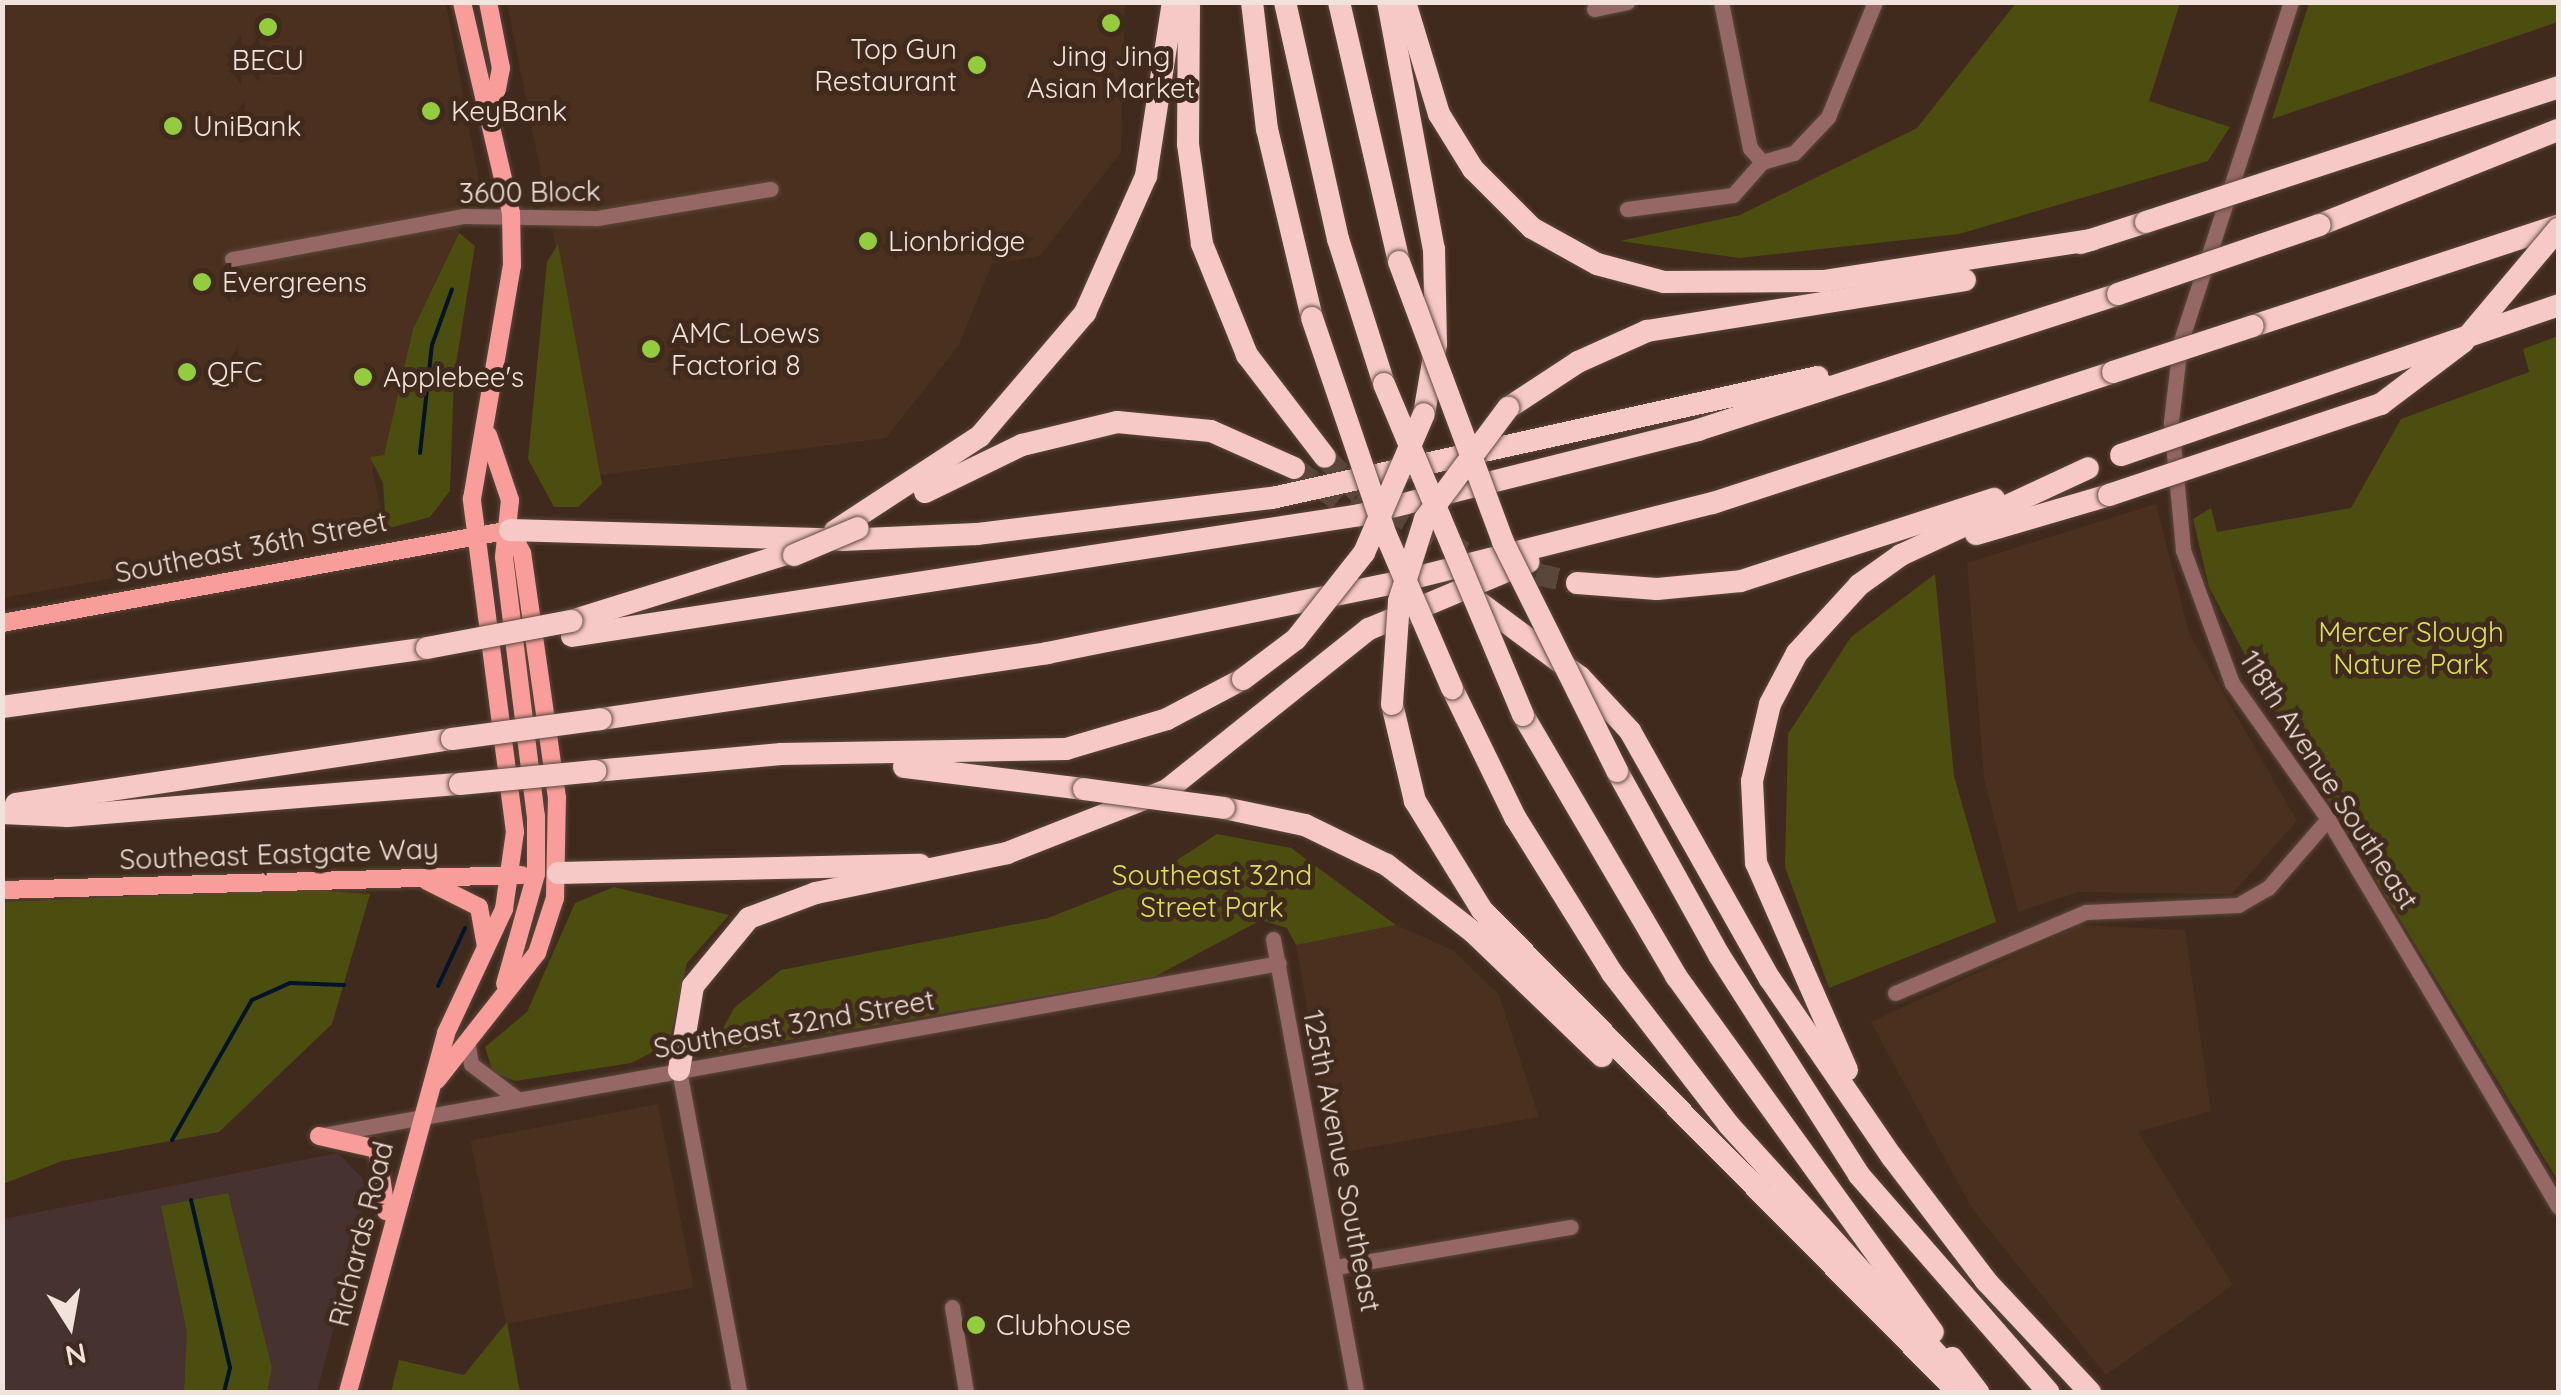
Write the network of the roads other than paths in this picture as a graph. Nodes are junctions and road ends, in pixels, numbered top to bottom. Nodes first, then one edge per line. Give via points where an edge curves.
1 (462, 2) edge
2 (488, 2) edge
3 (1173, 2) edge
4 (1190, 2) edge
5 (1252, 2) edge
6 (1285, 2) edge
7 (1339, 2) edge
8 (1388, 2) edge
9 (1406, 2) edge
10 (1627, 2) edge
11 (1721, 2) edge
12 (1875, 2) edge
13 (2291, 2) edge
14 (1594, 9) dead end
15 (2558, 74) edge
16 (2558, 87) edge
17 (492, 109) junction
18 (2558, 130) edge
19 (2416, 134) junction
20 (2558, 146) edge
21 (1762, 162) junction
22 (771, 189) dead end
23 (1626, 209) dead end
24 (512, 213) junction
25 (2319, 224) junction
26 (2558, 227) edge
27 (2092, 240) junction
28 (2558, 244) edge
29 (232, 260) dead end
30 (2464, 260) junction
31 (2558, 305) edge
32 (2025, 325) junction
33 (488, 435) junction
34 (1324, 457) tunnel mouth
35 (1294, 468) tunnel mouth
36 (2088, 468) junction
37 (856, 524) junction
38 (1623, 526) junction
39 (510, 530) junction
40 (477, 533) junction
41 (1577, 584) tunnel mouth
42 (1858, 585) junction
43 (1480, 603) dead end
44 (2, 624) edge
45 (571, 628) junction
46 (2, 706) edge
47 (710, 758) junction
48 (2, 809) edge
49 (2328, 819) junction
50 (1007, 853) junction
51 (547, 873) junction
52 (511, 875) junction
53 (408, 876) junction
54 (2, 890) edge
55 (1273, 939) dead end
56 (482, 960) junction
57 (1279, 962) junction
58 (1895, 993) dead end
59 (467, 1039) junction
60 (678, 1070) junction
61 (430, 1090) junction
62 (516, 1098) junction
63 (419, 1118) junction
64 (318, 1136) joint
65 (1892, 1157) junction
66 (2558, 1207) edge
67 (1769, 1210) junction
68 (1571, 1227) dead end
69 (384, 1252) junction
70 (1336, 1267) junction
71 (952, 1307) dead end
72 (348, 1392) edge
73 (739, 1392) edge
74 (966, 1392) edge
75 (1356, 1392) edge
76 (1958, 1392) edge
77 (1975, 1392) edge
78 (2048, 1392) edge
79 (2090, 1392) edge

1 - 17 main road
2 - 17 main road via 501,68
3 - 37 highway via 1146,176 1085,313 980,436
4 - 34 highway via 1188,144 1202,244 1247,355
5 - 77 highway, bridge via 1267,129 1312,318 1392,551 1515,817 1612,973 1729,1125
6 - 77 highway, bridge via 1338,239 1384,384 1523,715 1676,976
7 - 78 highway, bridge via 1400,262 1502,542 1617,771 1719,955 1859,1176
8 - 47 highway, bridge via 1434,249 1436,344 1424,414 1364,553 1296,639 1243,679 1167,718 1066,749
9 - 27 highway via 1439,114 1472,170 1532,228 1613,269 1676,282 1823,282
10 - 14 street
11 - 21 street via 1750,148
12 - 21 street via 1828,117 1794,153
13 - 49 street, 118th Avenue Southeast via 2187,316 2171,422 2199,613 2232,683
15 - 19 highway, bridge
16 - 19 highway, bridge
17 - 24 main road
18 - 25 highway
19 - 27 highway, bridge
20 - 25 highway
21 - 23 street via 1733,195
22 - 24 street, 3600 Block via 597,218
24 - 29 street, 3600 Block
24 - 33 main road
25 - 32 highway, bridge
26 - 30 highway
26 - 42 highway, bridge via 2463,342 2391,398 2322,430 1962,538
27 - 67 highway, bridge via 1919,290 1647,332 1578,362 1508,408 1425,519 1399,602 1392,704 1415,801 1452,872
28 - 30 highway
30 - 38 highway, bridge
31 - 36 highway, bridge
32 - 39 highway via 1732,401 1221,506 938,538
32 - 45 highway via 1698,430 1360,516
33 - 39 main road, Richards Road
33 - 40 main road via 474,480
35 - 37 highway via 1211,431 1116,422 1022,445
36 - 41 highway via 1740,581 1657,589
36 - 42 highway via 1901,555
37 - 45 highway, bridge via 794,555
38 - 48 highway, bridge via 1066,650
38 - 50 highway via 1368,629 1167,790
39 - 40 main road, Southeast 36th Street
39 - 51 main road, Richards Road via 542,679
40 - 44 main road, Southeast 36th Street
40 - 52 main road via 508,762
42 - 65 highway via 1797,653 1770,704 1751,820 1781,935
43 - 65 highway via 1580,678 1630,731 1770,979
45 - 46 highway, bridge
47 - 48 highway, bridge via 68,816
47 - 67 highway, bridge via 910,767 1084,789 1224,808 1348,844 1433,898
49 - 58 street via 2268,888 2238,905 2086,912
49 - 66 street, 118th Avenue Southeast
50 - 51 highway via 925,865
50 - 60 highway via 816,893 749,918 692,986
51 - 52 main road, Southeast Eastgate Way
51 - 59 main road, Richards Road via 536,953
52 - 53 main road, Southeast Eastgate Way
52 - 56 main road, Richards Road
53 - 54 main road, Southeast Eastgate Way
53 - 56 main road via 480,908
55 - 57 street, 125th Avenue Southeast
56 - 61 main road, Richards Road
57 - 60 street, Southeast 32nd Street
57 - 70 street, 125th Avenue Southeast
59 - 61 main road, Richards Road
59 - 62 street via 471,1064
60 - 62 street, Southeast 32nd Street
60 - 73 street
61 - 63 main road, Richards Road
62 - 63 street, Southeast 32nd Street
63 - 64 street, Southeast 32nd Street
63 - 69 main road, Richards Road
64 - 69 main road via 377,1149 386,1172
65 - 79 highway via 1986,1281
67 - 76 highway
68 - 70 street
69 - 72 main road, Richards Road
70 - 75 street, 125th Avenue Southeast
71 - 74 street

